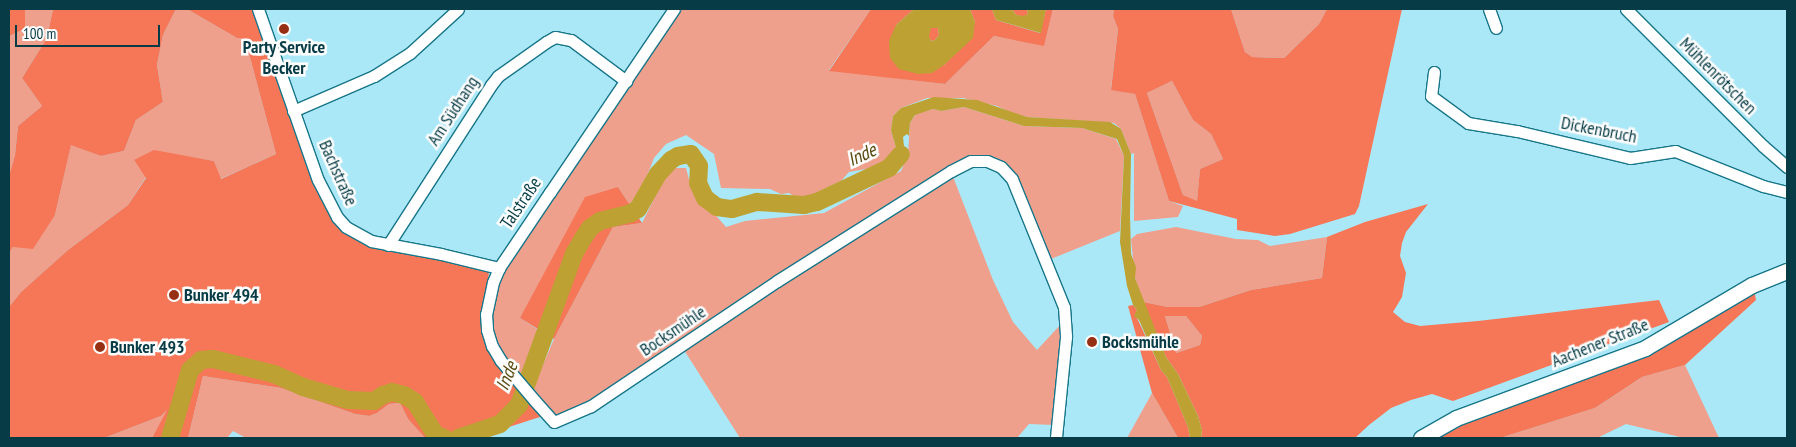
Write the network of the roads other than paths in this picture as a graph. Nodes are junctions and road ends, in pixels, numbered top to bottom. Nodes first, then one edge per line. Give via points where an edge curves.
1 (258, 9) edge
2 (458, 9) edge
3 (674, 9) edge
4 (1489, 9) edge
5 (1626, 9) edge
6 (1496, 28) dead end
7 (1434, 72) dead end
8 (626, 81) junction
9 (293, 111) junction
10 (1787, 167) edge
11 (1787, 192) edge
12 (388, 245) junction
13 (499, 268) junction
14 (1787, 271) edge
15 (554, 422) joint
16 (1056, 438) edge
17 (1421, 438) edge

1 - 9 street, Bachstraße
2 - 9 street via 410,53 374,76
3 - 8 street, Talstraße
4 - 6 street
5 - 10 street, Mühlenrötschen
7 - 11 street, Dickenbruch via 1431,96 1468,123 1518,131 1630,158 1675,151 1763,186
8 - 12 street, Am Südhang via 571,40 555,37 546,42 498,76
8 - 13 street, Talstraße
9 - 12 street, Bachstraße via 318,180 337,217 358,236
12 - 13 street, Bachstraße
13 - 15 street, Talstraße via 487,301 487,330 492,346 514,377
14 - 17 main road, Aachener Straße via 1752,285 1645,348 1456,418
15 - 16 street, Bocksmühle via 591,406 777,281 951,171 970,162 987,160 1001,167 1012,179 1064,307 1066,337

